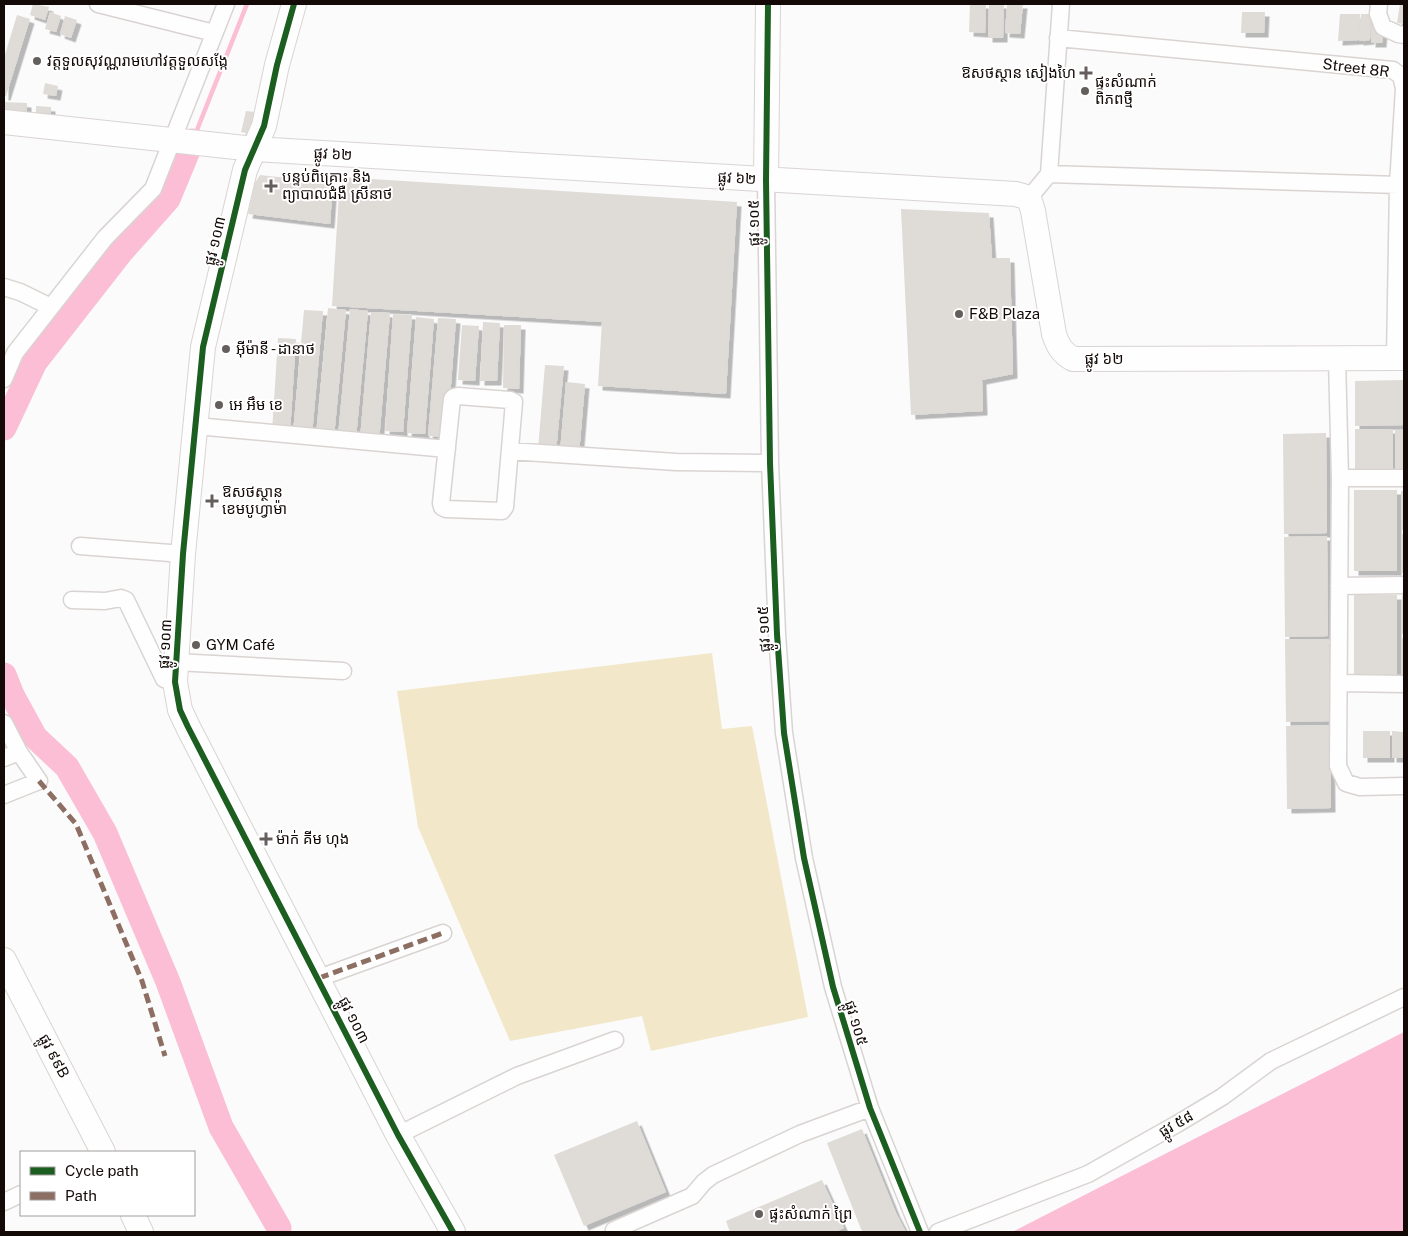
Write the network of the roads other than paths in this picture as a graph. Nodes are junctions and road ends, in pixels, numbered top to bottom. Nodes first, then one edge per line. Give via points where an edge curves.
1 (98, 4) edge
2 (226, 4) edge
3 (294, 4) edge
4 (768, 4) edge
5 (1061, 4) edge
6 (1379, 4) edge
7 (214, 33) junction
8 (1404, 35) edge
9 (1058, 38) junction
10 (4, 122) edge
11 (186, 142) junction
12 (254, 149) junction
13 (1049, 174) junction
14 (766, 180) junction
15 (1398, 185) junction
16 (1029, 198) junction
17 (4, 287) edge
18 (51, 307) junction
19 (1400, 358) edge
20 (1337, 359) junction
21 (4, 379) edge
22 (196, 426) junction
23 (446, 449) junction
24 (510, 450) junction
25 (770, 463) junction
26 (1340, 478) junction
27 (1404, 478) edge
28 (80, 546) dead end
29 (183, 554) junction
30 (1404, 584) edge
31 (1339, 586) junction
32 (72, 600) dead end
33 (343, 671) dead end
34 (175, 672) junction
35 (1339, 683) junction
36 (1404, 684) edge
37 (4, 723) edge
38 (11, 755) edge
39 (1404, 786) edge
40 (4, 795) edge
41 (443, 933) dead end
42 (4, 960) edge
43 (319, 978) junction
44 (1404, 997) edge
45 (615, 1040) dead end
46 (870, 1108) junction
47 (398, 1135) junction
48 (102, 1151) edge
49 (20, 1194) edge
50 (4, 1202) edge
51 (133, 1216) edge
52 (614, 1230) dead end
53 (141, 1232) edge
54 (453, 1232) edge
55 (920, 1232) edge
56 (938, 1232) edge

1 - 7 street
2 - 7 street
3 - 12 street, ផ្លូវ ១០៣ via 264,126
4 - 14 street, ផ្លូវ ១០៥
5 - 9 street
6 - 8 street via 1378,14 1384,27
7 - 11 street
9 - 13 street
9 - 15 street, Street 8R via 1393,70 1401,76 1404,88
10 - 11 street, ផ្លូវ ៦២
11 - 12 street, ផ្លូវ ៦២
11 - 18 street via 153,189 105,238
12 - 14 street, ផ្លូវ ៦២
12 - 22 street, ផ្លូវ ១០៣ via 244,170 204,347
13 - 15 street
13 - 16 street
14 - 16 street, ផ្លូវ ៦២ via 1016,194
14 - 25 street, ផ្លូវ ១០៥
15 - 19 street, Street 8R
16 - 20 street, ផ្លូវ ៦២ via 1054,334 1064,354 1073,359
17 - 18 street
18 - 21 street via 15,353
19 - 20 street, ផ្លូវ ៦២
20 - 26 street
22 - 23 street
22 - 29 street, ផ្លូវ ១០៣
23 - 24 street via 452,399 458,396 514,402
23 - 24 street via 442,507 497,511 505,507
24 - 25 street via 676,462
25 - 46 street, ផ្លូវ ១០៥ via 784,733 804,858 830,978
26 - 27 street
26 - 31 street
28 - 29 street
29 - 34 street, ផ្លូវ ១០៣
30 - 31 street
31 - 35 street
32 - 34 street via 126,600 164,679
33 - 34 street
34 - 43 street, ផ្លូវ ១០៣ via 180,710
35 - 36 street
35 - 39 street via 1338,766 1346,783 1360,787
37 - 38 street
38 - 40 street via 39,781
41 - 43 street
42 - 48 street, ផ្លូវ ៩៩B
43 - 47 street, ផ្លូវ ១០៣
44 - 56 street, ផ្លូវ ៥៨ via 1271,1062 1222,1097 1088,1174
45 - 47 street via 517,1076
46 - 52 street via 800,1134 713,1176 692,1196
46 - 55 street, ផ្លូវ ១០៥
47 - 54 street, ផ្លូវ ១០៣
49 - 50 street
51 - 53 street

